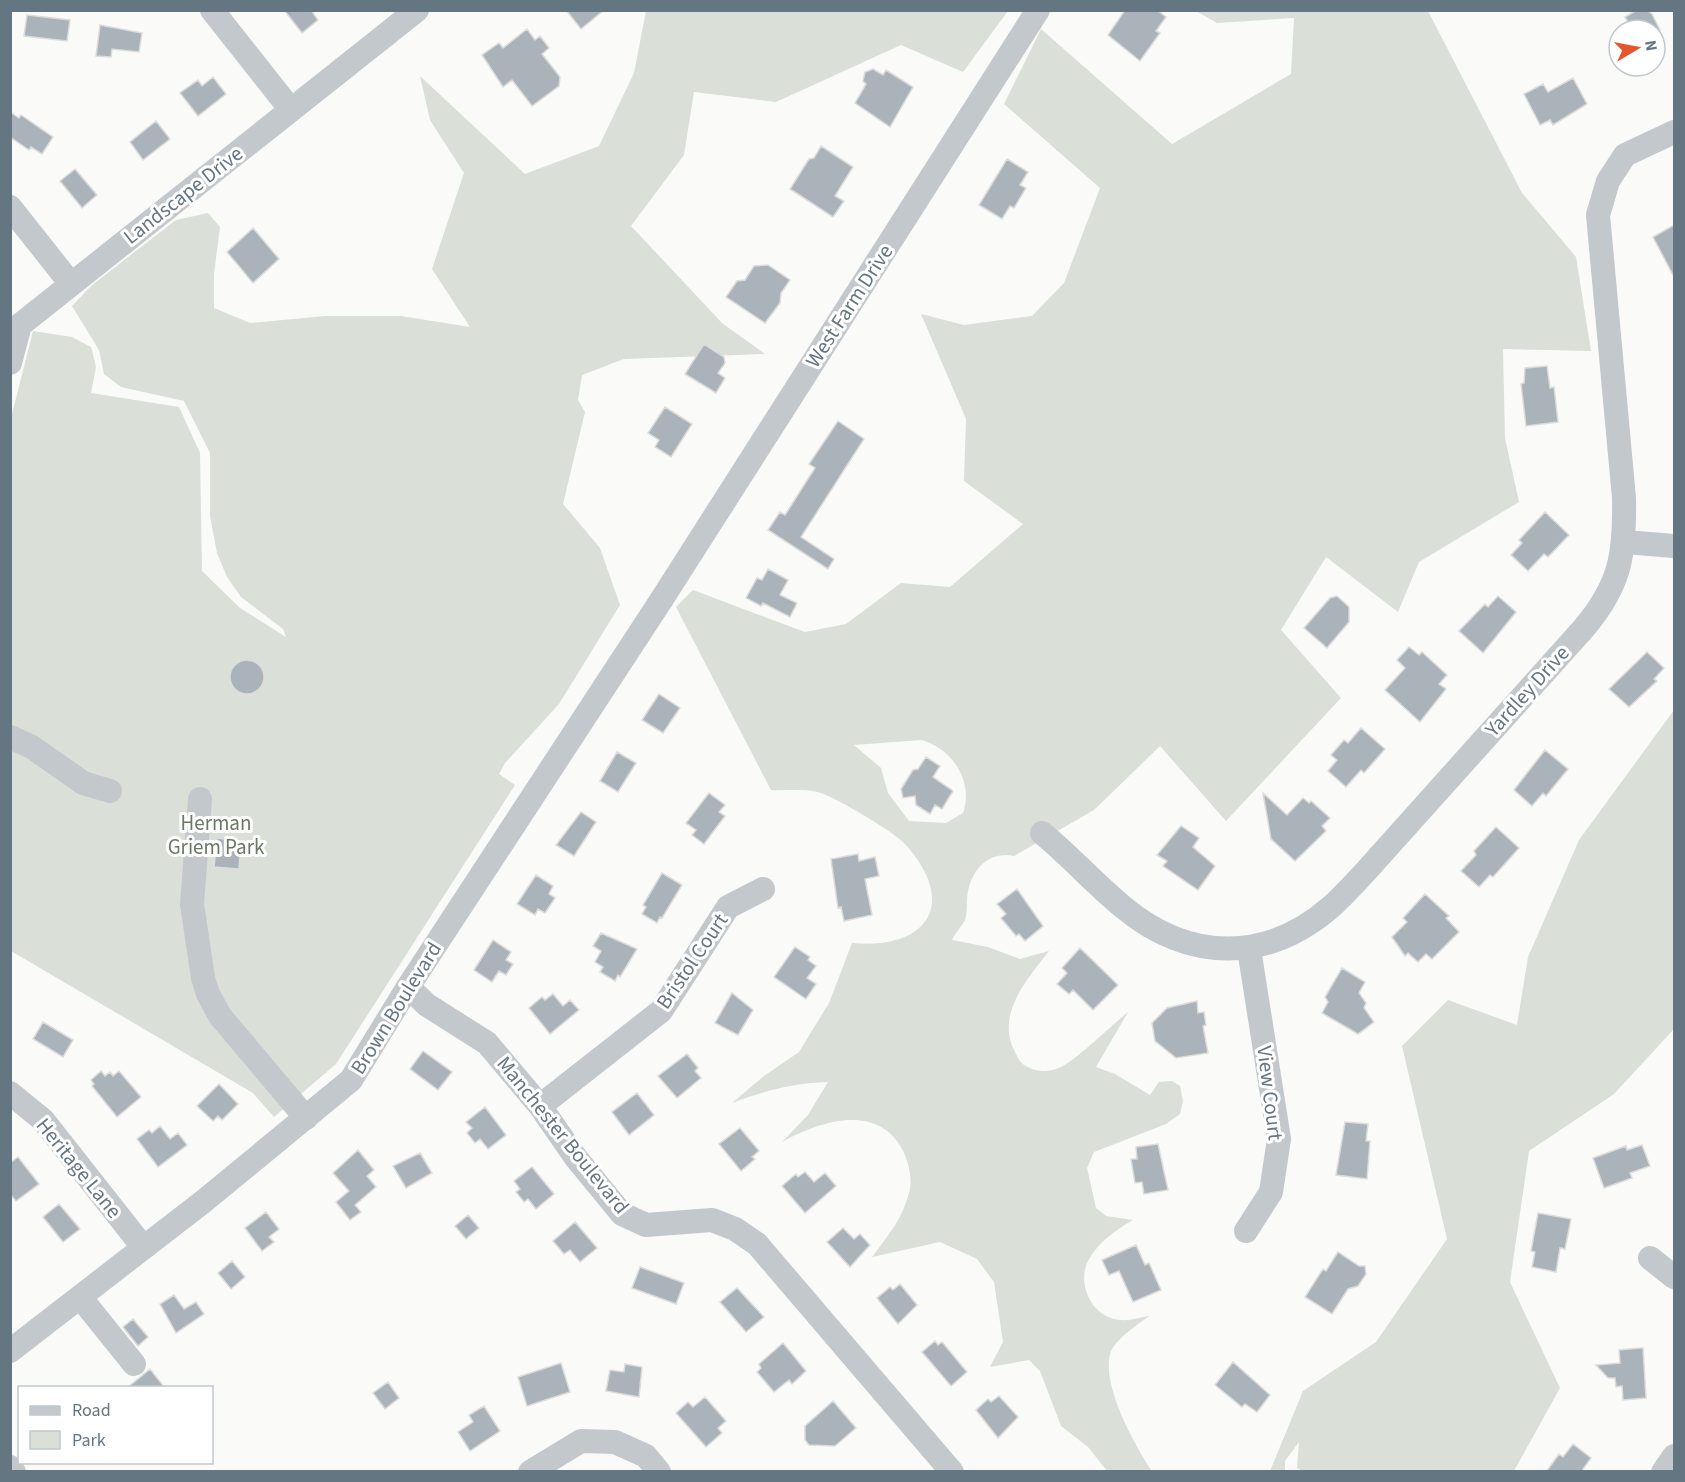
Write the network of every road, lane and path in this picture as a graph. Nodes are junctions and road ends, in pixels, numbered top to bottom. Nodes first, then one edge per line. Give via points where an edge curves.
1 (212, 10) edge
2 (417, 10) edge
3 (1038, 10) edge
4 (291, 110) junction
5 (1674, 132) edge
6 (10, 207) edge
7 (71, 284) junction
8 (10, 363) edge
9 (1625, 542) junction
10 (1674, 546) edge
11 (660, 602) joint
12 (10, 737) edge
13 (110, 791) dead end
14 (200, 799) dead end
15 (1042, 833) dead end
16 (763, 889) dead end
17 (1249, 949) junction
18 (408, 987) junction
19 (10, 1093) edge
20 (540, 1106) junction
21 (306, 1118) junction
22 (1246, 1232) dead end
23 (143, 1247) junction
24 (1650, 1258) dead end
25 (1674, 1277) edge
26 (80, 1297) junction
27 (10, 1351) edge
28 (134, 1364) dead end
29 (1674, 1456) edge
30 (10, 1467) edge
31 (14, 1472) edge
32 (530, 1472) edge
33 (659, 1472) edge
34 (952, 1472) edge
35 (1663, 1472) edge

1 - 4 street
2 - 4 street, Landscape Drive
3 - 11 street, West Farm Drive
4 - 7 street, Landscape Drive
5 - 9 street, Yardley Drive via 1625,155 1608,181 1598,215
6 - 7 street
7 - 8 street, Landscape Drive via 20,325
9 - 10 street
9 - 17 street, Yardley Drive via 1616,577 1603,605 1367,870 1331,907 1294,932
11 - 18 street, Brown Boulevard
12 - 13 street via 32,747 83,783
14 - 21 street via 192,904 208,994 220,1016
15 - 17 street, Yardley Drive via 1124,908 1158,931 1195,945
16 - 20 street, Bristol Court via 728,907 661,1011
17 - 22 street, View Court via 1279,1139 1271,1192
18 - 20 street, Manchester Boulevard via 427,1005 487,1042
18 - 21 street, Brown Boulevard via 351,1080
19 - 23 street, Heritage Lane via 43,1120
20 - 34 street, Manchester Boulevard via 622,1215 646,1225 712,1220 757,1244
21 - 23 street, Brown Boulevard
23 - 26 street, Brown Boulevard
24 - 25 street
26 - 27 street, Brown Boulevard
26 - 28 street
29 - 35 street
30 - 31 street
32 - 33 street via 581,1441 615,1442 646,1456

